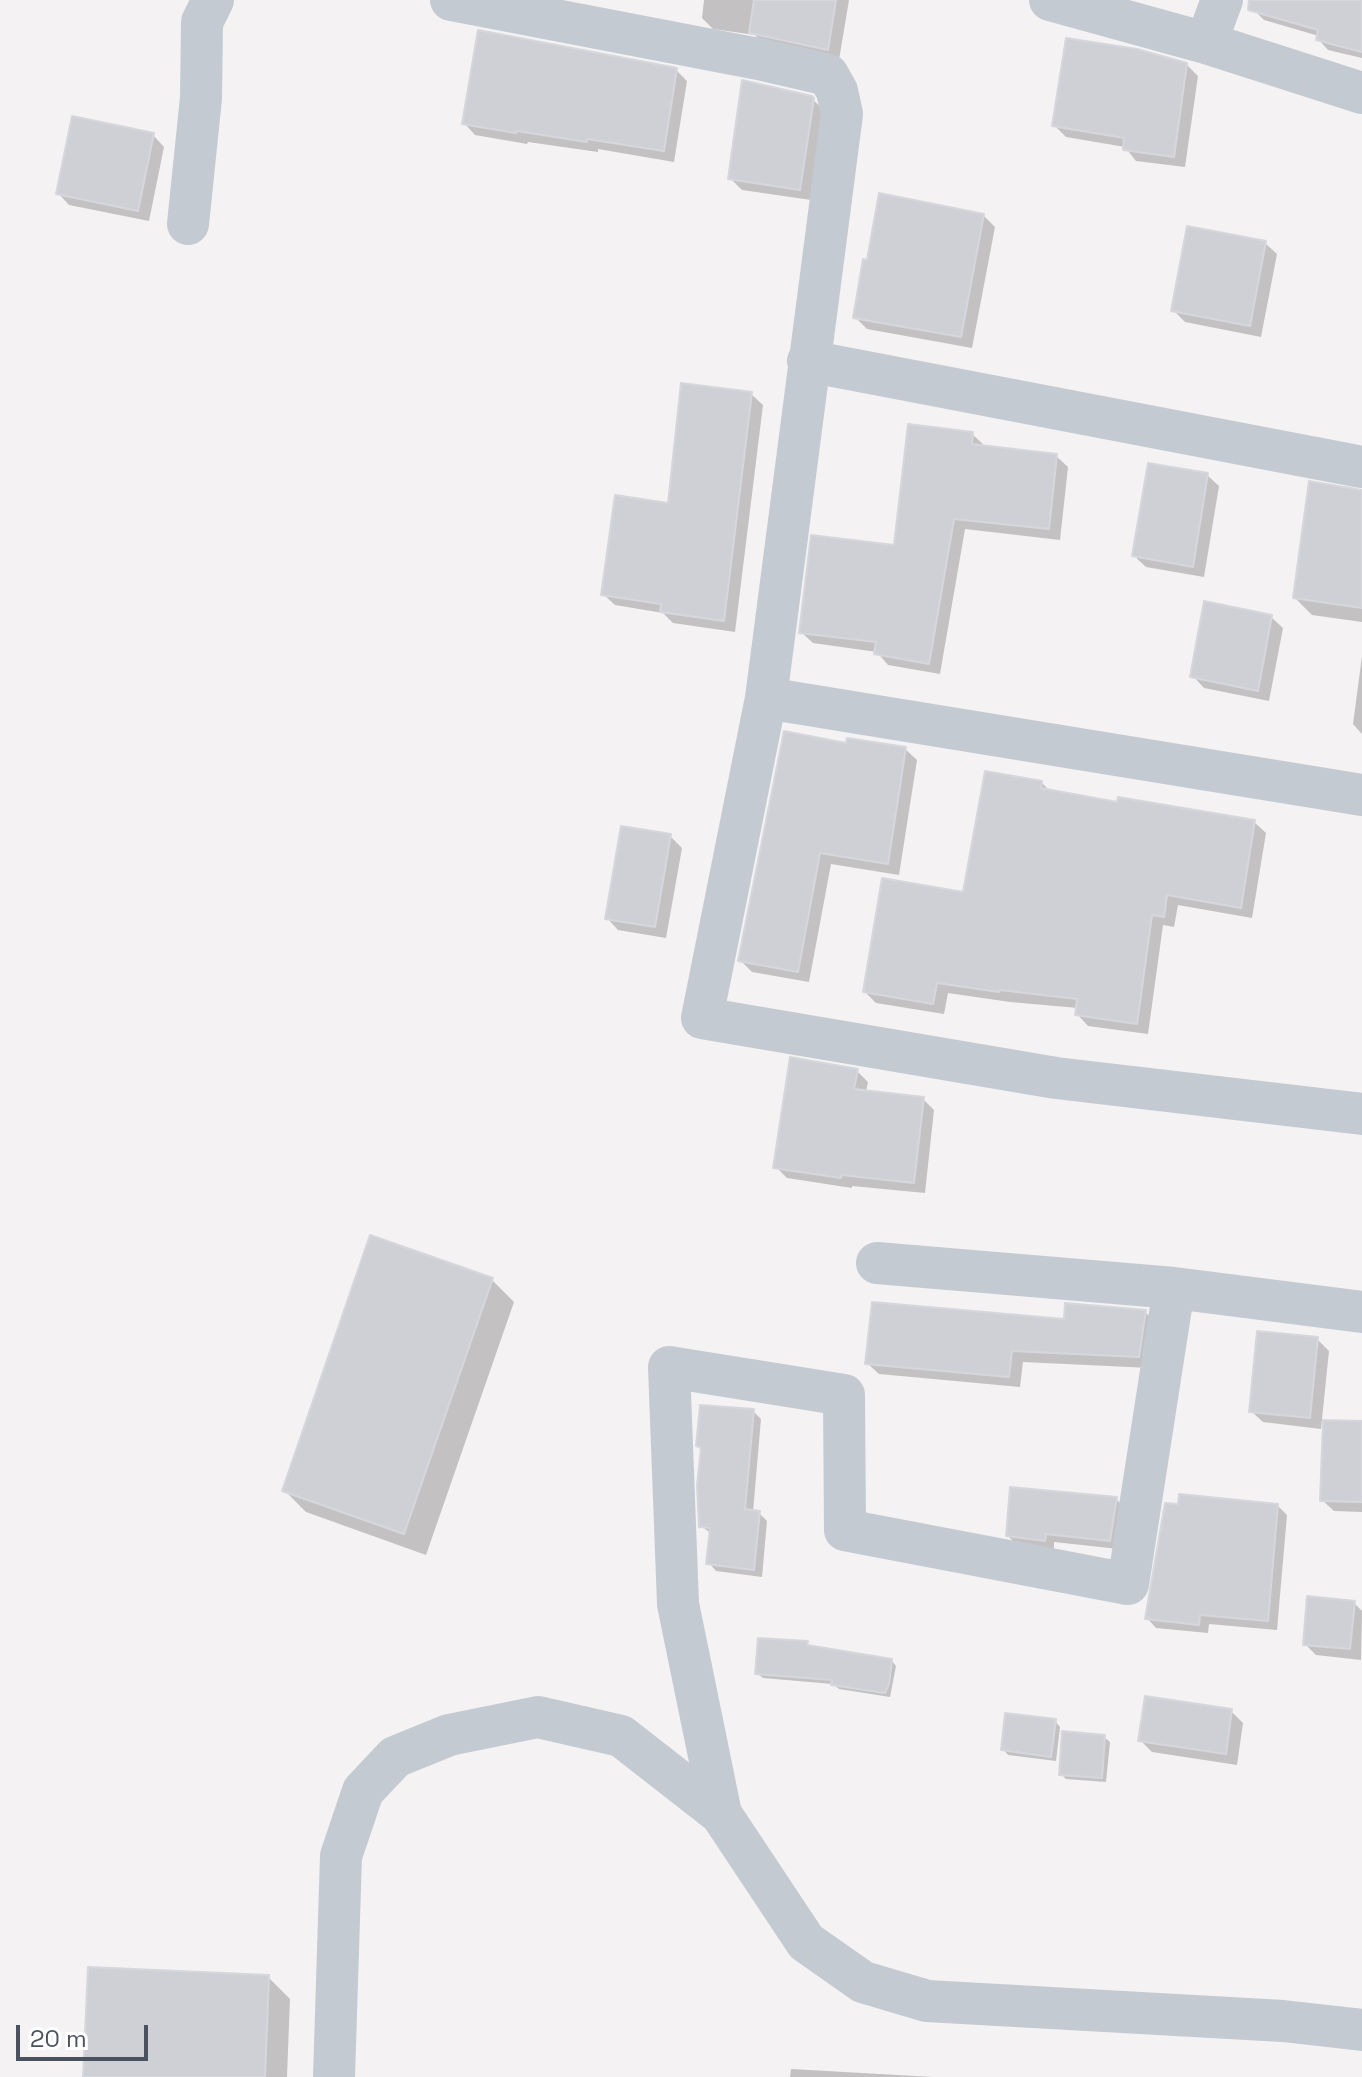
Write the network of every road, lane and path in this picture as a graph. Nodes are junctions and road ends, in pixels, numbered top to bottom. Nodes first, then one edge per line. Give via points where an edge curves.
1 (213, 0) edge
2 (451, 0) edge
3 (1050, 0) edge
4 (1222, 0) edge
5 (494, 4) edge
6 (1206, 43) junction
7 (1362, 93) edge
8 (188, 224) dead end
9 (808, 361) junction
10 (1362, 467) edge
11 (766, 698) junction
12 (1362, 795) edge
13 (1362, 1114) edge
14 (877, 1263) dead end
15 (1174, 1288) junction
16 (1362, 1312) edge
17 (721, 1814) junction
18 (1362, 2030) edge
19 (334, 2077) edge

1 - 8 street via 202,22 201,98
2 - 5 street
3 - 6 street
4 - 6 street
5 - 9 street via 828,75 842,114
6 - 7 street
9 - 10 street
9 - 11 street
11 - 12 street
11 - 13 street via 702,1018 1056,1078
14 - 15 street
15 - 16 street
15 - 17 street via 1128,1584 845,1530 844,1395 669,1367 678,1604
17 - 18 street via 806,1942 863,1982 927,2001
17 - 19 street via 621,1736 538,1717 449,1735 395,1757 363,1791 341,1856

